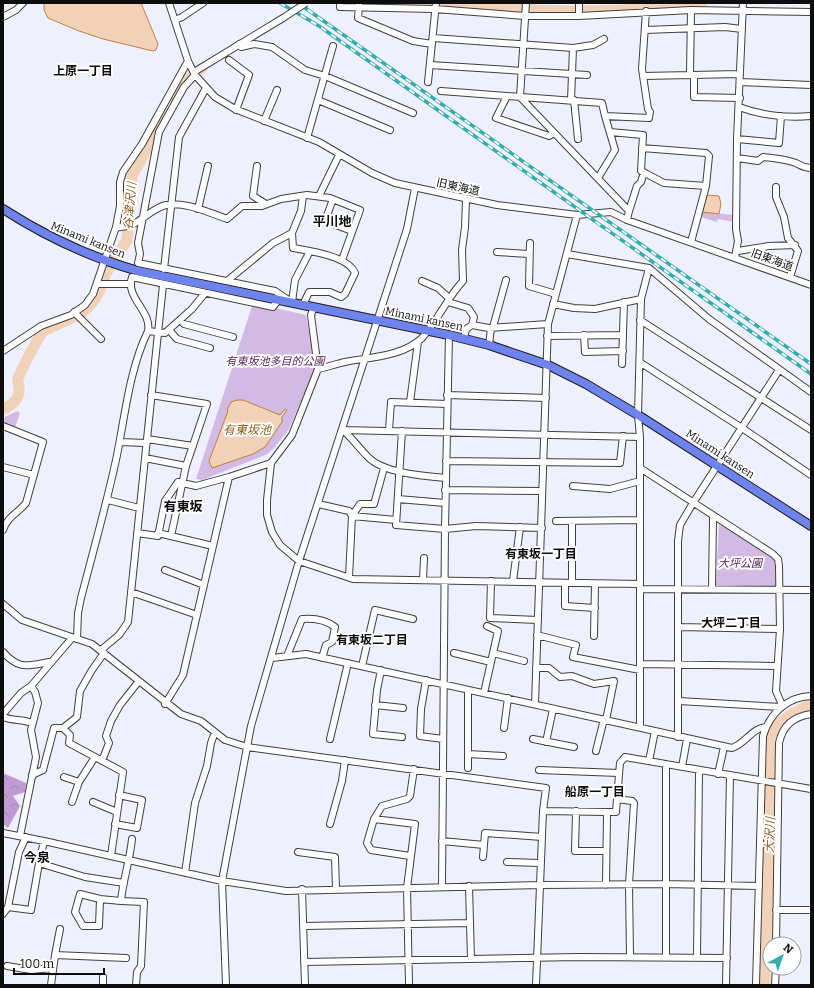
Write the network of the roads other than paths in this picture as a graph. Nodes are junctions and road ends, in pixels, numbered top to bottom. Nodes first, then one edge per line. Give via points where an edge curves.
1 (23, 3) edge
2 (170, 3) edge
3 (202, 3) edge
4 (306, 3) edge
5 (340, 3) edge
6 (526, 3) edge
7 (579, 3) edge
8 (641, 3) edge
9 (743, 3) edge
10 (359, 6) junction
11 (436, 6) edge
12 (691, 10) junction
13 (643, 11) junction
14 (743, 12) junction
15 (811, 12) edge
16 (525, 16) junction
17 (579, 16) junction
18 (3, 17) edge
19 (175, 20) junction
20 (690, 29) junction
21 (742, 29) junction
22 (645, 30) junction
23 (604, 39) dead end
24 (433, 41) junction
25 (239, 44) junction
26 (522, 45) junction
27 (333, 46) dead end
28 (573, 48) junction
29 (229, 60) dead end
30 (188, 61) junction
31 (430, 64) junction
32 (522, 70) junction
33 (195, 73) junction
34 (572, 74) junction
35 (740, 74) junction
36 (325, 76) junction
37 (587, 76) dead end
38 (643, 76) junction
39 (692, 76) junction
40 (428, 82) dead end
41 (740, 82) junction
42 (811, 86) edge
43 (206, 88) junction
44 (277, 90) dead end
45 (441, 91) dead end
46 (507, 96) junction
47 (520, 97) junction
48 (740, 98) junction
49 (318, 100) junction
50 (572, 100) junction
51 (739, 107) junction
52 (236, 110) junction
53 (413, 113) dead end
54 (605, 116) junction
55 (781, 116) junction
56 (811, 116) edge
57 (264, 121) junction
58 (390, 130) dead end
59 (610, 132) junction
60 (554, 133) junction
61 (307, 138) junction
62 (578, 139) dead end
63 (737, 140) junction
64 (642, 148) junction
65 (339, 154) junction
66 (737, 158) junction
67 (208, 166) dead end
68 (257, 166) dead end
69 (811, 168) edge
70 (644, 172) junction
71 (598, 178) junction
72 (706, 186) junction
73 (776, 187) dead end
74 (415, 188) junction
75 (303, 196) junction
76 (319, 196) junction
77 (333, 199) junction
78 (466, 200) junction
79 (171, 204) junction
80 (266, 204) junction
81 (3, 209) edge
82 (198, 209) junction
83 (630, 211) junction
84 (577, 215) junction
85 (144, 217) junction
86 (627, 220) junction
87 (116, 227) junction
88 (352, 231) junction
89 (292, 233) junction
90 (530, 242) dead end
91 (691, 242) junction
92 (795, 245) junction
93 (310, 251) junction
94 (497, 252) dead end
95 (529, 254) junction
96 (567, 254) junction
97 (736, 254) junction
98 (342, 260) junction
99 (105, 261) junction
100 (164, 268) junction
101 (649, 268) junction
102 (790, 277) junction
103 (506, 280) dead end
104 (227, 281) junction
105 (422, 281) dead end
106 (98, 284) junction
107 (130, 284) junction
108 (163, 285) junction
109 (811, 285) edge
110 (206, 294) junction
111 (556, 294) junction
112 (279, 299) junction
113 (641, 299) junction
114 (448, 300) junction
115 (292, 302) junction
116 (624, 302) junction
117 (553, 304) junction
118 (303, 305) junction
119 (314, 307) junction
120 (74, 312) junction
121 (180, 320) junction
122 (377, 320) junction
123 (640, 320) junction
124 (548, 324) junction
125 (472, 325) junction
126 (492, 328) junction
127 (169, 330) junction
128 (428, 330) junction
129 (148, 331) junction
130 (157, 332) junction
131 (449, 335) junction
132 (584, 335) junction
133 (623, 335) junction
134 (548, 336) junction
135 (232, 337) dead end
136 (464, 338) junction
137 (101, 339) dead end
138 (418, 342) junction
139 (489, 344) junction
140 (210, 348) dead end
141 (3, 351) edge
142 (623, 351) junction
143 (366, 358) junction
144 (640, 363) junction
145 (622, 364) dead end
146 (548, 365) junction
147 (318, 369) junction
148 (779, 370) junction
149 (811, 392) edge
150 (152, 395) junction
151 (447, 395) junction
152 (546, 398) junction
153 (761, 398) junction
154 (410, 402) junction
155 (447, 404) junction
156 (638, 415) junction
157 (3, 426) edge
158 (742, 428) junction
159 (343, 430) junction
160 (389, 430) junction
161 (811, 430) edge
162 (402, 431) junction
163 (446, 432) junction
164 (545, 434) junction
165 (623, 436) junction
166 (640, 437) junction
167 (147, 441) junction
168 (120, 442) junction
169 (193, 446) junction
170 (145, 458) junction
171 (446, 461) junction
172 (544, 462) junction
173 (270, 463) junction
174 (717, 465) junction
175 (186, 466) junction
176 (3, 467) edge
177 (384, 468) junction
178 (640, 468) junction
179 (400, 471) junction
180 (34, 475) junction
181 (811, 475) edge
182 (229, 477) junction
183 (446, 478) junction
184 (640, 481) junction
185 (183, 483) junction
186 (573, 486) dead end
187 (446, 490) junction
188 (542, 491) junction
189 (398, 499) junction
190 (108, 500) junction
191 (693, 502) junction
192 (445, 503) junction
193 (318, 504) junction
194 (139, 508) junction
195 (352, 516) junction
196 (714, 516) junction
197 (396, 520) junction
198 (640, 520) junction
199 (556, 521) dead end
200 (572, 522) junction
201 (811, 526) edge
202 (520, 527) junction
203 (542, 528) junction
204 (445, 529) junction
205 (3, 530) edge
206 (137, 533) junction
207 (158, 533) junction
208 (171, 536) junction
209 (213, 546) junction
210 (424, 558) dead end
211 (299, 560) junction
212 (166, 570) dead end
213 (349, 577) junction
214 (423, 580) junction
215 (444, 581) junction
216 (491, 581) junction
217 (513, 581) junction
218 (539, 583) junction
219 (568, 583) junction
220 (596, 584) junction
221 (204, 585) junction
222 (640, 587) junction
223 (678, 589) junction
224 (712, 589) junction
225 (811, 590) edge
226 (779, 591) junction
227 (131, 592) junction
228 (3, 604) edge
229 (595, 608) junction
230 (197, 615) junction
231 (413, 619) dead end
232 (538, 620) junction
233 (487, 626) dead end
234 (679, 627) junction
235 (780, 629) junction
236 (537, 635) junction
237 (594, 636) dead end
238 (75, 638) junction
239 (103, 651) junction
240 (3, 652) edge
241 (493, 653) junction
242 (454, 654) dead end
243 (287, 656) junction
244 (272, 658) junction
245 (322, 658) junction
246 (524, 661) dead end
247 (50, 662) junction
248 (491, 662) junction
249 (348, 663) junction
250 (679, 665) junction
251 (362, 666) junction
252 (777, 666) junction
253 (640, 667) junction
254 (536, 668) junction
255 (380, 670) junction
256 (426, 680) junction
257 (138, 681) junction
258 (444, 684) junction
259 (31, 686) junction
260 (468, 690) junction
261 (484, 693) junction
262 (811, 696) edge
263 (508, 698) junction
264 (679, 701) junction
265 (165, 704) junction
266 (535, 704) junction
267 (375, 705) junction
268 (782, 706) junction
269 (403, 708) dead end
270 (554, 708) junction
271 (3, 714) edge
272 (811, 714) edge
273 (3, 717) edge
274 (605, 719) junction
275 (32, 723) junction
276 (640, 727) junction
277 (766, 727) junction
278 (63, 728) junction
279 (504, 728) dead end
280 (655, 731) junction
281 (216, 732) junction
282 (402, 737) dead end
283 (678, 737) junction
284 (330, 739) dead end
285 (444, 739) junction
286 (533, 739) dead end
287 (687, 739) junction
288 (546, 742) junction
289 (247, 747) junction
290 (574, 747) dead end
291 (724, 747) junction
292 (596, 751) dead end
293 (468, 754) junction
294 (503, 756) dead end
295 (95, 757) junction
296 (345, 760) junction
297 (102, 761) junction
298 (649, 761) junction
299 (666, 764) junction
300 (682, 767) junction
301 (468, 768) dead end
302 (414, 769) junction
303 (540, 770) dead end
304 (699, 771) junction
305 (619, 773) junction
306 (443, 774) junction
307 (718, 774) junction
308 (32, 775) junction
309 (730, 775) junction
310 (64, 777) dead end
311 (762, 781) junction
312 (79, 782) junction
313 (779, 783) junction
314 (811, 789) edge
315 (119, 795) junction
316 (617, 799) junction
317 (72, 802) dead end
318 (93, 802) dead end
319 (543, 810) junction
320 (576, 811) junction
321 (117, 812) junction
322 (607, 812) junction
323 (374, 819) junction
324 (115, 824) junction
325 (330, 824) dead end
326 (3, 833) edge
327 (542, 836) junction
328 (23, 837) junction
329 (132, 839) dead end
330 (44, 841) junction
331 (442, 841) junction
332 (484, 845) junction
333 (606, 851) junction
334 (298, 852) dead end
335 (111, 856) junction
336 (410, 856) junction
337 (484, 857) dead end
338 (130, 860) junction
339 (507, 862) dead end
340 (39, 863) junction
341 (541, 863) junction
342 (185, 873) junction
343 (222, 881) junction
344 (124, 883) junction
345 (629, 884) junction
346 (666, 884) junction
347 (540, 885) junction
348 (606, 885) junction
349 (697, 885) junction
350 (469, 886) junction
351 (728, 886) junction
352 (759, 886) junction
353 (442, 887) junction
354 (407, 888) junction
355 (302, 889) junction
356 (336, 889) junction
357 (100, 900) junction
358 (121, 901) junction
359 (8, 907) junction
360 (776, 910) junction
361 (811, 910) edge
362 (3, 914) edge
363 (470, 923) junction
364 (408, 924) junction
365 (303, 926) junction
366 (60, 929) dead end
367 (776, 936) edge
368 (55, 955) junction
369 (630, 957) junction
370 (666, 957) junction
371 (126, 958) dead end
372 (538, 958) junction
373 (697, 958) junction
374 (727, 958) junction
375 (471, 959) junction
376 (409, 960) junction
377 (304, 962) junction
378 (7, 966) dead end
379 (53, 968) junction
380 (103, 977) dead end
381 (52, 985) edge
382 (103, 985) edge
383 (136, 985) edge
384 (226, 985) edge
385 (304, 985) edge
386 (409, 985) edge
387 (536, 985) edge
388 (726, 985) edge
389 (756, 985) edge

1 - 18 street
2 - 19 street, 旧東海道
3 - 19 street via 182,18
4 - 25 street, bridge
5 - 10 street via 340,7
6 - 16 street
7 - 17 street
8 - 13 street
9 - 14 street
10 - 11 street
10 - 24 street via 358,18 413,41
11 - 16 street
11 - 24 street
12 - 13 street
12 - 14 street
12 - 20 street
13 - 17 street
13 - 22 street
14 - 15 street
14 - 21 street
16 - 17 street
16 - 26 street
19 - 30 street, 旧東海道
20 - 21 street
20 - 22 street
20 - 39 street
21 - 35 street
22 - 38 street
23 - 28 street via 593,45
24 - 26 street
24 - 31 street
25 - 33 street
25 - 36 street via 241,47 254,44 272,47 305,70
26 - 28 street
26 - 32 street
27 - 36 street
28 - 34 street
29 - 52 street via 249,75
30 - 33 street, 旧東海道
30 - 87 street via 142,144 123,172
31 - 32 street
31 - 40 street
32 - 34 street
32 - 47 street
33 - 43 street, 旧東海道
33 - 85 street via 184,86 159,132
34 - 37 street
34 - 50 street
35 - 39 street
35 - 41 street
36 - 49 street
36 - 53 street
38 - 39 street
38 - 54 street via 649,118
39 - 48 street via 694,97
41 - 42 street
41 - 48 street
43 - 52 street, 旧東海道 via 224,104
43 - 79 street via 179,138
44 - 57 street
45 - 46 street
46 - 47 street
46 - 60 street via 496,118 549,136
47 - 50 street
47 - 60 street
48 - 51 street
49 - 58 street
49 - 61 street
50 - 54 street via 602,103
50 - 62 street
51 - 55 street
51 - 63 street
52 - 57 street, 旧東海道
54 - 59 street
55 - 56 street
55 - 63 street via 779,143
57 - 61 street, 旧東海道
59 - 64 street via 643,135
59 - 71 street via 615,150
60 - 71 street
61 - 65 street, 旧東海道
63 - 66 street
64 - 70 street via 641,170
64 - 72 street via 706,153 709,156
65 - 74 street, 旧東海道 via 383,178
65 - 76 street
66 - 69 street via 758,161 763,156
66 - 97 street
67 - 82 street
68 - 80 street via 253,196
70 - 72 street via 664,183
70 - 83 street
71 - 83 street
72 - 91 street
73 - 92 street via 776,198 784,216 788,238
74 - 78 street, 旧東海道
74 - 122 street via 407,229
75 - 76 street
75 - 80 street
75 - 89 street via 301,212
76 - 77 street
77 - 88 street via 360,210
77 - 88 street via 325,221
78 - 84 street, 旧東海道
78 - 114 street via 462,281
79 - 82 street
79 - 85 street
79 - 100 street
80 - 82 street via 242,206 227,219
81 - 99 main road, Minami kansen via 51,238
83 - 86 street
84 - 86 street, 旧東海道 via 611,212
84 - 96 street
85 - 87 street via 125,228
85 - 100 street via 138,243 138,263
86 - 91 street, 旧東海道
87 - 99 street
88 - 98 street
89 - 93 street via 293,248
89 - 104 street via 273,243
90 - 95 street
91 - 97 street, 旧東海道
92 - 97 street via 769,246
92 - 102 street via 798,250
93 - 98 street
93 - 115 street via 295,280
94 - 95 street
95 - 111 street via 529,286
96 - 101 street
96 - 111 street
97 - 102 street, 旧東海道
98 - 118 street via 352,267 355,273 345,294 341,297 330,292 309,292
99 - 106 street
99 - 112 main road, Minami kansen via 138,271
100 - 104 street
101 - 113 street
101 - 148 street via 709,320
102 - 109 street, 旧東海道
103 - 126 street
104 - 115 street via 275,291
105 - 114 street via 438,288
106 - 107 street
106 - 120 street via 85,304
107 - 108 street via 132,277
107 - 129 street via 140,308 148,318
108 - 110 street
108 - 130 street
110 - 112 street via 273,307
110 - 121 street
111 - 117 street
112 - 115 main road, Minami kansen
113 - 116 street
113 - 123 street
114 - 125 street via 468,308 474,317
114 - 128 street
115 - 118 main road, Minami kansen
116 - 117 street via 595,308
116 - 133 street
117 - 124 street
118 - 119 main road, Minami kansen
119 - 122 main road, Minami kansen
119 - 147 street via 311,315
120 - 137 street
120 - 141 street via 41,326
121 - 127 street
121 - 135 street via 184,324
122 - 128 main road, Minami kansen
122 - 143 street
123 - 144 street
123 - 153 street
124 - 126 street
124 - 134 street
125 - 126 street
125 - 136 street via 466,329
126 - 139 street
127 - 130 street via 165,333
127 - 140 street via 177,339
128 - 131 main road, Minami kansen
128 - 138 street
129 - 130 street
129 - 168 street via 134,370
130 - 150 street
131 - 136 main road, Minami kansen
131 - 151 street
132 - 133 street
132 - 134 street
132 - 142 street via 585,352
133 - 142 street
134 - 146 street
136 - 139 main road, Minami kansen
138 - 143 street via 386,355
138 - 154 street
139 - 146 main road, Minami kansen
142 - 145 street
143 - 147 street
143 - 159 street
144 - 156 street
144 - 158 street
146 - 152 street
146 - 156 main road, Minami kansen
147 - 173 street via 292,435
148 - 149 street
148 - 153 street
150 - 167 street
150 - 169 street via 207,404
151 - 152 street
151 - 155 street
152 - 164 street
153 - 158 street
153 - 161 street
154 - 155 street
154 - 160 street via 391,402
155 - 163 street
156 - 166 street
156 - 174 main road, Minami kansen
157 - 180 street via 43,442
158 - 174 street
158 - 181 street
159 - 160 street
159 - 177 street via 369,458
159 - 193 street
160 - 162 street
162 - 163 street
162 - 179 street
163 - 164 street
163 - 171 street
164 - 165 street
164 - 172 street
165 - 166 street
165 - 172 street via 620,463
166 - 178 street
167 - 168 street
167 - 169 street
167 - 170 street
168 - 190 street
169 - 175 street
170 - 175 street
170 - 194 street
171 - 172 street
171 - 183 street
172 - 188 street
173 - 182 street
173 - 211 street via 267,515 272,532 280,544
174 - 191 street
174 - 201 main road, Minami kansen
175 - 185 street
176 - 180 street
177 - 179 street
177 - 195 street via 374,504 360,504
178 - 184 street
178 - 191 street
179 - 183 street
179 - 189 street
180 - 205 street via 26,503 21,510 12,515
182 - 185 street via 196,486
182 - 209 street
183 - 187 street
184 - 186 street via 610,489
184 - 198 street
185 - 207 street via 178,482 165,501
185 - 208 street
187 - 188 street
187 - 192 street
188 - 203 street
189 - 192 street
189 - 197 street
190 - 194 street
190 - 238 street via 81,598
191 - 196 street
191 - 223 street via 684,516 679,532
192 - 204 street
193 - 195 street via 350,511
193 - 211 street
194 - 206 street
195 - 197 street
195 - 213 street
196 - 224 street
196 - 226 street via 774,554 779,566
197 - 204 street via 396,525
198 - 200 street
198 - 222 street
199 - 200 street
200 - 219 street
202 - 203 street
202 - 204 street via 476,526
202 - 217 street
203 - 218 street
204 - 215 street
206 - 207 street via 158,536
206 - 227 street
207 - 208 street
208 - 209 street
209 - 221 street
210 - 214 street
211 - 213 street
211 - 244 street
212 - 221 street
213 - 214 street
214 - 215 street
215 - 216 street
215 - 258 street
216 - 217 street
216 - 232 street via 490,618
217 - 218 street
218 - 219 street
218 - 232 street
219 - 220 street
219 - 229 street via 565,606
220 - 222 street
220 - 229 street
221 - 230 street
222 - 223 street
222 - 253 street
223 - 224 street
223 - 234 street
224 - 226 street
225 - 226 street
226 - 235 street
227 - 230 street
227 - 239 street via 128,622
228 - 238 street via 22,620
229 - 237 street
230 - 265 street via 183,675
231 - 251 street via 375,610
232 - 236 street
233 - 241 street via 498,631
234 - 235 street
234 - 250 street
235 - 252 street
236 - 253 street via 576,645 573,657
236 - 254 street
238 - 239 street
238 - 247 street
239 - 257 street
239 - 278 street via 80,691 77,717
240 - 247 street via 12,661 24,666
241 - 246 street
241 - 248 street
242 - 248 street
243 - 244 street
243 - 245 street via 306,654
243 - 245 street via 302,619 310,618 329,622 335,627 332,642 326,645
244 - 289 street
245 - 249 street
247 - 259 street
248 - 261 street
249 - 251 street
249 - 284 street
250 - 252 street
250 - 253 street
250 - 264 street
251 - 255 street
252 - 268 street via 776,691
253 - 276 street
254 - 266 street
254 - 274 street via 549,668 560,677 572,676 594,684 614,681
255 - 256 street
255 - 267 street
256 - 258 street
256 - 285 street via 420,736
257 - 265 street
257 - 297 street via 111,721 106,736 109,743
258 - 260 street
258 - 285 street
259 - 271 street via 21,693
259 - 275 street via 38,703
260 - 261 street
260 - 293 street
261 - 263 street
262 - 268 street via 800,696
263 - 266 street
263 - 279 street
264 - 268 street
264 - 283 street
265 - 281 street via 180,714 201,721
266 - 270 street
267 - 269 street
267 - 282 street via 373,734
268 - 277 street
270 - 274 street
270 - 288 street
272 - 313 street via 793,719 781,734
273 - 275 street via 11,721 24,720
274 - 276 street
274 - 292 street
275 - 308 street via 36,757
276 - 280 street
277 - 291 street via 757,729 738,746
277 - 311 street via 763,736
278 - 295 street via 70,735 69,743
278 - 308 street via 54,728 43,770
280 - 283 street
280 - 298 street
281 - 289 street via 225,740
281 - 342 street via 195,803
283 - 287 street
285 - 306 street
286 - 288 street
287 - 291 street
287 - 300 street
288 - 290 street
289 - 296 street
289 - 343 street
291 - 307 street
293 - 294 street
293 - 301 street
295 - 297 street
295 - 312 street
296 - 302 street
296 - 325 street
297 - 315 street via 123,772
298 - 299 street
298 - 305 street via 625,757 620,763
299 - 300 street
299 - 346 street
300 - 304 street
302 - 306 street
302 - 323 street via 410,796 382,806
303 - 305 street
304 - 307 street
304 - 349 street
305 - 316 street
306 - 319 street via 546,788
306 - 331 street
307 - 309 street
308 - 328 street
309 - 311 street
309 - 351 street
310 - 312 street
311 - 313 street
311 - 352 street
312 - 317 street
313 - 314 street
313 - 360 street
315 - 321 street
315 - 324 street via 142,800 137,828
316 - 322 street via 616,812
316 - 345 street via 634,803
318 - 321 street
319 - 320 street
319 - 327 street
320 - 322 street
320 - 333 street via 575,851
321 - 324 street
322 - 333 street
323 - 336 street via 368,847 371,850
323 - 336 street via 415,824
324 - 335 street
326 - 328 street
327 - 332 street via 485,833
327 - 341 street
328 - 330 street
328 - 359 street
329 - 338 street
330 - 335 street
330 - 340 street
331 - 332 street
331 - 353 street
332 - 337 street
333 - 348 street
334 - 356 street via 335,857
335 - 338 street
336 - 354 street
338 - 342 street
338 - 344 street
339 - 341 street
340 - 344 street via 85,877
340 - 359 street via 31,910
341 - 347 street
342 - 343 street
343 - 355 street via 286,891
343 - 384 street
344 - 358 street
345 - 346 street
345 - 348 street
345 - 369 street
346 - 349 street
346 - 370 street
347 - 348 street
347 - 350 street
347 - 372 street
349 - 351 street
349 - 373 street
350 - 353 street
350 - 363 street
351 - 352 street
351 - 374 street
352 - 389 street
353 - 354 street
354 - 356 street
354 - 364 street
355 - 356 street
355 - 365 street
357 - 357 street via 80,894 75,912 83,926 100,926
357 - 358 street
358 - 383 street via 144,902 141,966 137,972
359 - 362 street
360 - 361 street
360 - 367 street
363 - 364 street
363 - 375 street
364 - 365 street
364 - 376 street
365 - 377 street
366 - 368 street
368 - 371 street
368 - 379 street
369 - 370 street
369 - 372 street
370 - 373 street
372 - 375 street
372 - 387 street
373 - 374 street
374 - 388 street
375 - 376 street
376 - 377 street
376 - 386 street
377 - 385 street
378 - 379 street via 30,970
379 - 381 street
380 - 382 street

